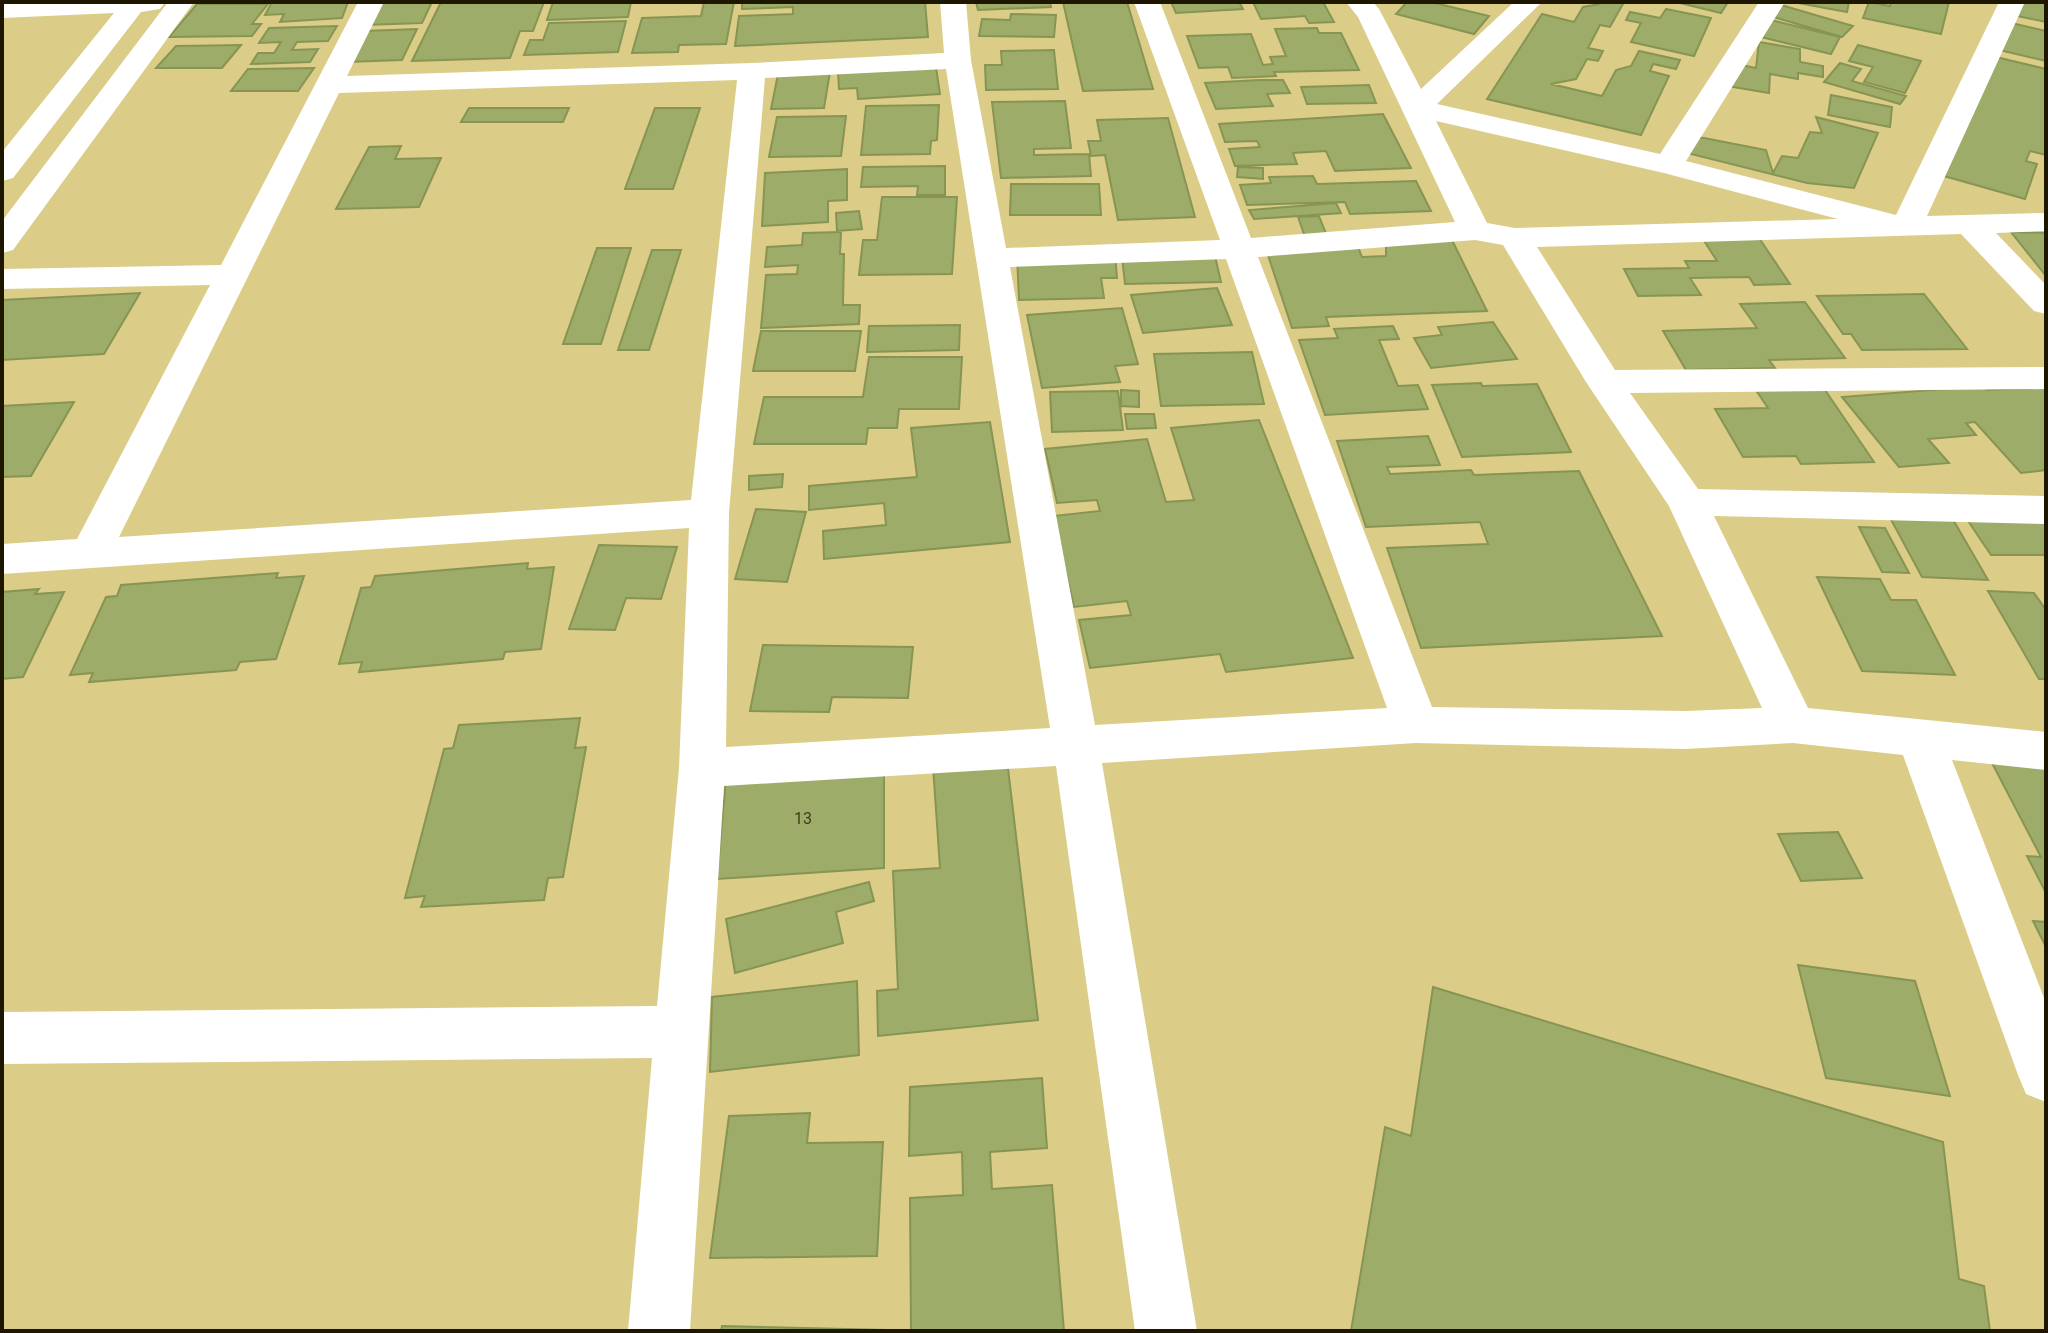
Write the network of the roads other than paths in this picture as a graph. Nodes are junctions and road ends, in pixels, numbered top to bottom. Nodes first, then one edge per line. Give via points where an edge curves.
1 (181, 2) edge
2 (193, 2) edge
3 (371, 2) edge
4 (953, 2) edge
5 (1147, 2) edge
6 (1529, 2) edge
7 (1772, 2) edge
8 (2012, 2) edge
9 (135, 3) edge
10 (1370, 6) edge
11 (2, 10) edge
12 (958, 60) junction
13 (752, 71) junction
14 (330, 85) junction
15 (1417, 108) junction
16 (1668, 165) junction
17 (2, 172) edge
18 (2046, 222) edge
19 (1970, 225) junction
20 (1906, 227) junction
21 (1475, 230) junction
22 (1515, 238) junction
23 (2, 243) edge
24 (1236, 249) junction
25 (991, 258) junction
26 (230, 275) junction
27 (2, 279) edge
28 (2046, 304) edge
29 (2046, 378) edge
30 (1604, 382) junction
31 (1687, 502) junction
32 (2046, 510) edge
33 (709, 513) junction
34 (90, 554) junction
35 (2, 559) edge
36 (1416, 725) junction
37 (1793, 725) junction
38 (1920, 738) junction
39 (1076, 746) junction
40 (2046, 751) edge
41 (702, 768) junction
42 (682, 1032) junction
43 (2, 1038) edge
44 (2046, 1075) edge
45 (659, 1331) edge
46 (1166, 1331) edge

1 - 2 street
1 - 9 street
1 - 23 street
3 - 14 street
4 - 12 street
5 - 24 street
6 - 15 street
7 - 16 street
8 - 20 street
9 - 11 street
9 - 17 street
10 - 15 street
12 - 13 street
12 - 25 street
13 - 14 street
13 - 33 street
14 - 26 street
15 - 16 street
15 - 21 street
16 - 20 street
18 - 19 street
19 - 20 street
19 - 28 street
20 - 22 street
21 - 22 street
21 - 24 street
22 - 30 street
24 - 25 street
24 - 36 street
25 - 39 street
26 - 27 street
26 - 34 street
29 - 30 street
30 - 31 street
31 - 32 street
31 - 37 street
33 - 34 street
33 - 41 street
34 - 35 street
36 - 37 street via 1685,730
36 - 39 street
37 - 38 street
38 - 40 street
38 - 44 street
39 - 41 street
39 - 46 street
41 - 42 street
42 - 43 street
42 - 45 street

